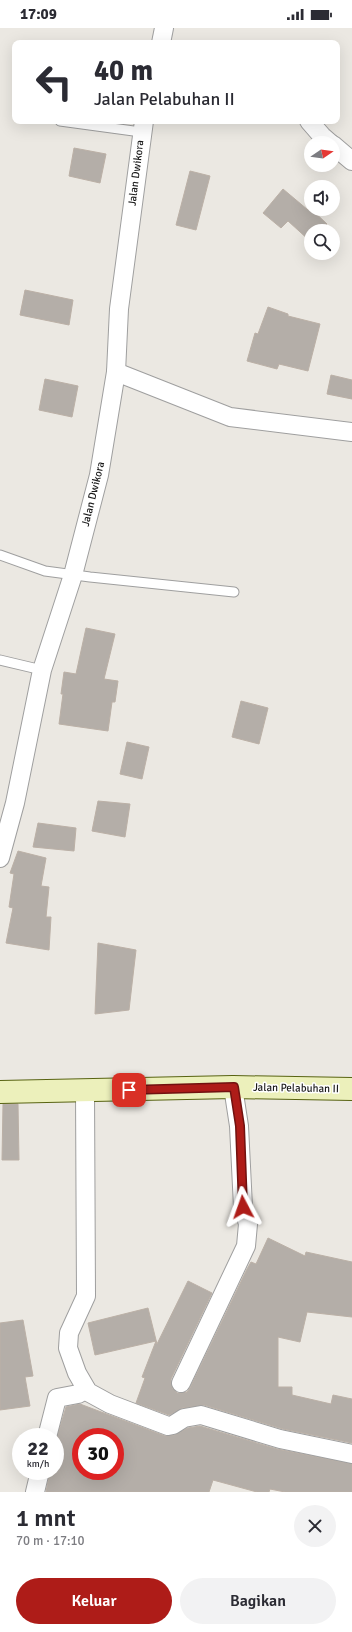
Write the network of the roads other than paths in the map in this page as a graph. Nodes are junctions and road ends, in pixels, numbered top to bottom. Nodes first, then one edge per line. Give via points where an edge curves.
1 (164, 28) edge
2 (162, 40) edge
3 (109, 124) edge
4 (312, 124) edge
5 (142, 126) edge
6 (322, 136) edge
7 (340, 151) edge
8 (352, 161) edge
9 (116, 372) junction
10 (352, 432) edge
11 (0, 555) edge
12 (73, 575) junction
13 (234, 592) dead end
14 (0, 660) edge
15 (42, 670) junction
16 (0, 858) edge
17 (234, 1087) junction
18 (352, 1089) edge
19 (85, 1090) junction
20 (0, 1092) edge
21 (181, 1383) dead end
22 (86, 1389) junction
23 (49, 1428) edge
24 (352, 1454) edge
25 (38, 1480) edge
26 (35, 1492) edge

1 - 2 street
3 - 5 lane
4 - 6 street
5 - 9 street, Jalan Dwikora via 119,309
7 - 8 street
9 - 10 street via 230,417
9 - 12 street, Jalan Dwikora via 99,475
11 - 12 lane via 45,571
12 - 13 lane
12 - 15 street, Jalan Dwikora
14 - 15 lane
15 - 16 street, Jalan Dwikora via 15,803
17 - 18 main road, Jalan Pelabuhan II
17 - 19 main road, Jalan Pelabuhan II
17 - 21 street via 240,1126 243,1207 248,1235 246,1246
19 - 20 main road, Jalan Pelabuhan II
19 - 22 street via 86,1296 69,1333 68,1348
22 - 23 street via 78,1394 57,1398
22 - 24 street via 110,1404 168,1426 184,1418 201,1414 280,1440
25 - 26 street

